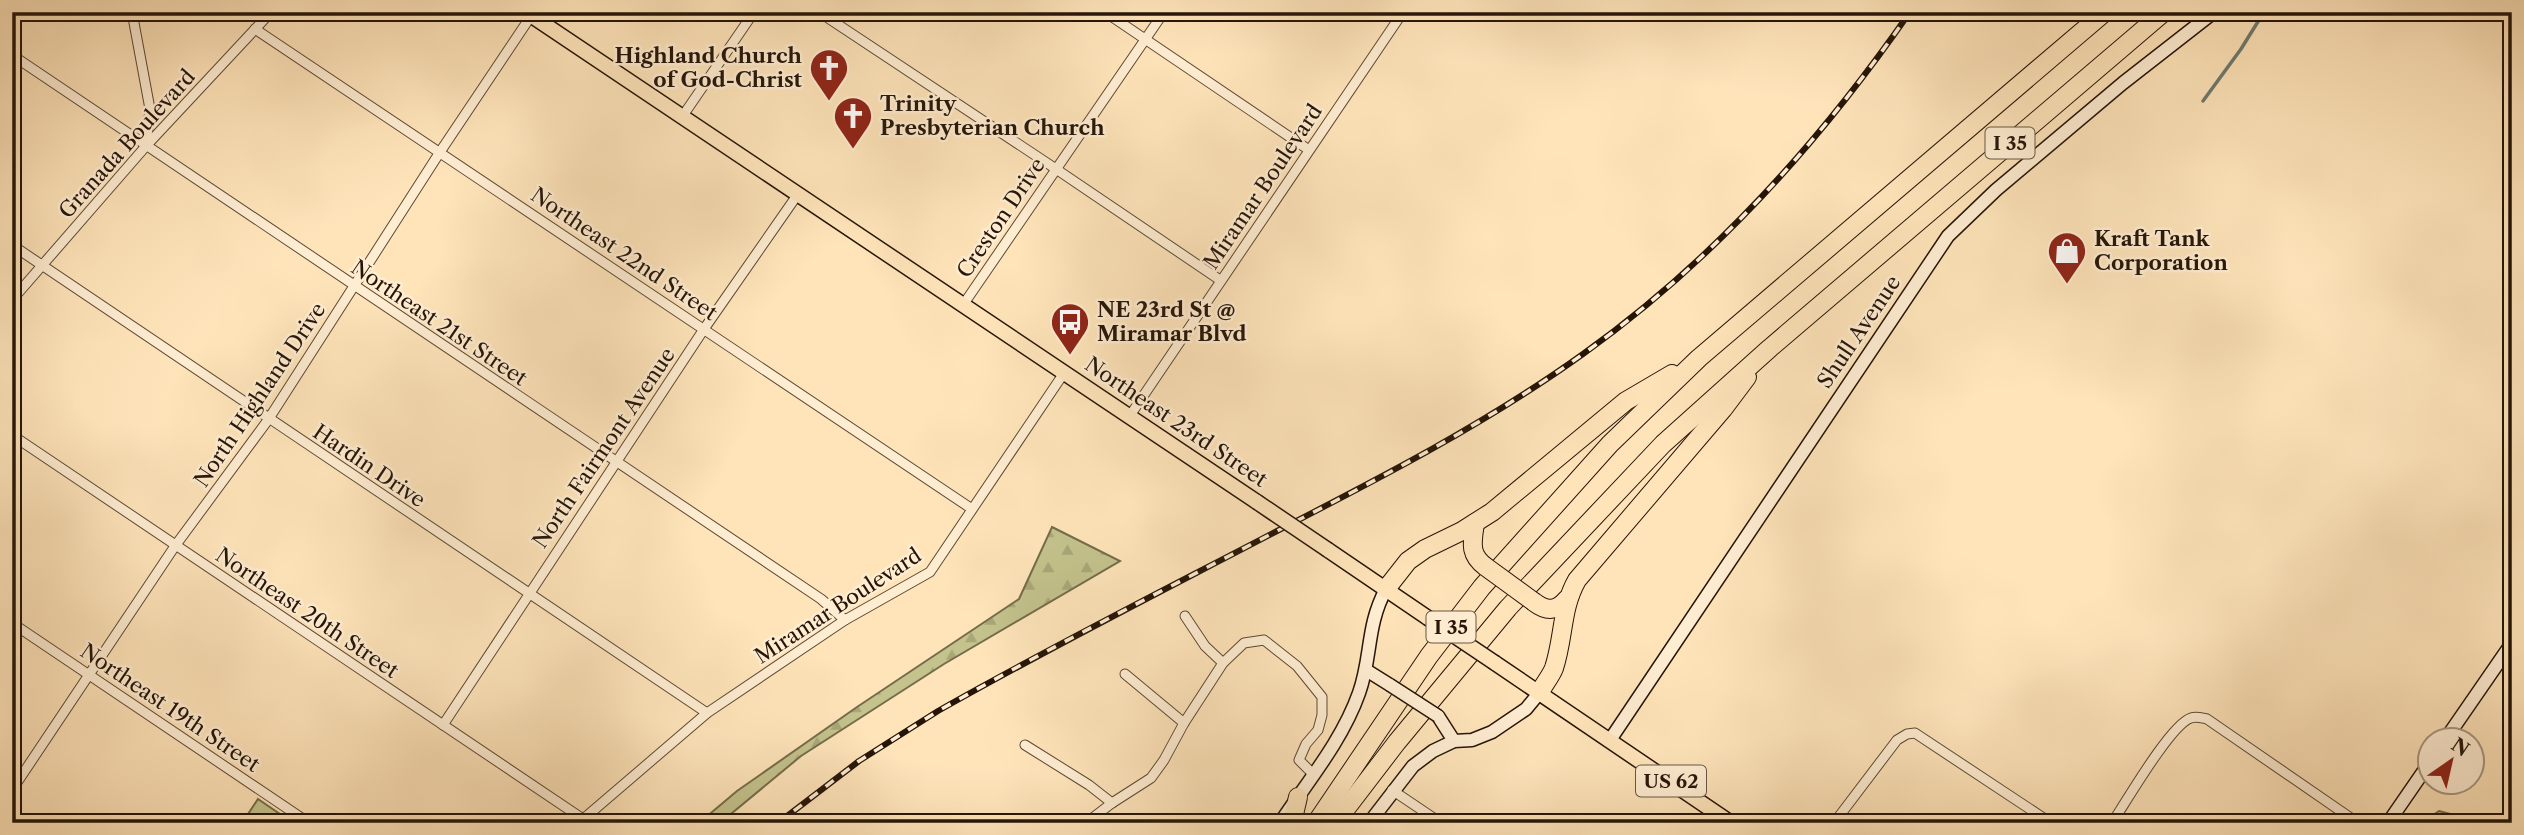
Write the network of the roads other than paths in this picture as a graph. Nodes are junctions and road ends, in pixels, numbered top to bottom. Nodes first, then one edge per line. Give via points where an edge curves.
1 (132, 12) edge
2 (271, 12) edge
3 (754, 12) edge
4 (820, 12) edge
5 (1105, 12) edge
6 (1164, 12) edge
7 (2105, 12) edge
8 (2164, 12) edge
9 (2214, 12) edge
10 (528, 14) edge
11 (1400, 14) edge
12 (255, 29) junction
13 (1146, 39) junction
14 (12, 55) edge
15 (682, 117) junction
16 (146, 146) junction
17 (1309, 150) junction
18 (440, 152) junction
19 (1056, 169) junction
20 (798, 194) junction
21 (12, 245) edge
22 (43, 266) junction
23 (1220, 280) junction
24 (355, 287) junction
25 (12, 300) edge
26 (963, 305) junction
27 (704, 329) junction
28 (1770, 348) junction
29 (1699, 358) junction
30 (1064, 373) junction
31 (1129, 417) junction
32 (268, 420) junction
33 (12, 435) edge
34 (616, 464) junction
35 (972, 509) junction
36 (1475, 523) junction
37 (176, 546) junction
38 (1386, 589) junction
39 (528, 594) junction
40 (1567, 599) junction
41 (1185, 616) dead end
42 (845, 620) junction
43 (12, 623) edge
44 (2512, 643) edge
45 (1223, 663) junction
46 (1366, 670) junction
47 (1125, 674) dead end
48 (90, 675) junction
49 (1540, 692) junction
50 (707, 713) junction
51 (1184, 723) junction
52 (443, 725) junction
53 (2455, 726) edge
54 (1611, 740) junction
55 (1454, 741) junction
56 (1025, 745) dead end
57 (1313, 774) junction
58 (2416, 782) edge
59 (12, 790) edge
60 (1392, 790) junction
61 (1298, 797) junction
62 (1112, 803) junction
63 (12, 813) edge
64 (582, 821) edge
65 (27, 823) edge
66 (309, 823) edge
67 (1086, 823) edge
68 (1280, 823) edge
69 (1292, 823) edge
70 (1316, 823) edge
71 (1335, 823) edge
72 (1369, 823) edge
73 (1441, 823) edge
74 (1731, 823) edge
75 (1834, 823) edge
76 (2051, 823) edge
77 (2112, 823) edge
78 (2358, 823) edge
79 (2388, 823) edge

1 - 16 street via 150,109
2 - 12 street, Granada Boulevard
3 - 15 street
4 - 19 street
5 - 13 street
6 - 13 street, Creston Drive
7 - 29 highway, I 35
8 - 28 highway, I 35
9 - 54 street, Shull Avenue via 2123,83 1948,236
10 - 15 main road, Northeast 23rd Street
10 - 18 street, North Highland Drive
11 - 17 street, Miramar Boulevard
12 - 16 street, Granada Boulevard
12 - 18 street, Northeast 22nd Street
13 - 17 street
13 - 19 street, Creston Drive
14 - 16 street, Northeast 21st Street
15 - 20 main road, Northeast 23rd Street
16 - 22 street, Granada Boulevard
16 - 24 street, Northeast 21st Street
17 - 23 street, Miramar Boulevard
18 - 24 street, North Highland Drive
18 - 27 street, Northeast 22nd Street
19 - 23 street
19 - 26 street, Creston Drive
20 - 26 main road, Northeast 23rd Street
20 - 27 street, North Fairmont Avenue
21 - 22 street, Hardin Drive
22 - 25 street, Granada Boulevard
22 - 32 street, Hardin Drive
23 - 31 street, Miramar Boulevard
24 - 32 street, North Highland Drive
24 - 34 street, Northeast 21st Street
26 - 30 main road, Northeast 23rd Street
27 - 34 street, North Fairmont Avenue
27 - 35 street, Northeast 22nd Street
28 - 40 highway via 1577,580
28 - 71 highway, I 35 via 1663,444 1555,557 1453,673
29 - 36 highway via 1626,401
29 - 70 highway, I 35 via 1610,444 1482,587 1429,656
30 - 31 main road, Northeast 23rd Street
30 - 35 street, Miramar Boulevard
31 - 38 main road, Northeast 23rd Street, bridge
32 - 37 street, North Highland Drive
32 - 39 street, Hardin Drive
33 - 37 street, Northeast 20th Street
34 - 39 street, North Fairmont Avenue
34 - 42 street, Northeast 21st Street via 821,599
35 - 42 street, Miramar Boulevard via 930,572
36 - 38 highway via 1408,561
36 - 40 highway, bridge via 1471,546 1478,561 1548,610
37 - 48 street, North Highland Drive
37 - 52 street, Northeast 20th Street
38 - 46 street via 1370,631
38 - 49 main road, Northeast 23rd Street / US 62, bridge
39 - 50 street, Hardin Drive
39 - 52 street, North Fairmont Avenue
40 - 49 highway via 1553,669
41 - 45 street
42 - 50 street, Miramar Boulevard
43 - 48 street, Northeast 19th Street
44 - 53 street
45 - 51 street
45 - 57 street via 1244,642 1264,640 1297,666 1322,697 1318,730 1299,760
46 - 55 street, bridge via 1438,716
46 - 57 street via 1340,735
47 - 51 street
48 - 59 street, North Highland Drive
48 - 66 street, Northeast 19th Street
49 - 54 main road, Northeast 23rd Street / US 62
49 - 55 street via 1526,709 1492,732
50 - 64 street, Miramar Boulevard
51 - 62 street via 1151,778
52 - 64 street, Northeast 20th Street
54 - 74 main road, Northeast 23rd Street / US 62
55 - 60 street via 1413,766
56 - 62 street
57 - 61 street
58 - 79 street
60 - 72 street
60 - 73 street
61 - 68 street
61 - 69 highway
62 - 67 street
63 - 65 street
75 - 76 street via 1893,745 1915,733
77 - 78 street via 2173,733 2199,717

